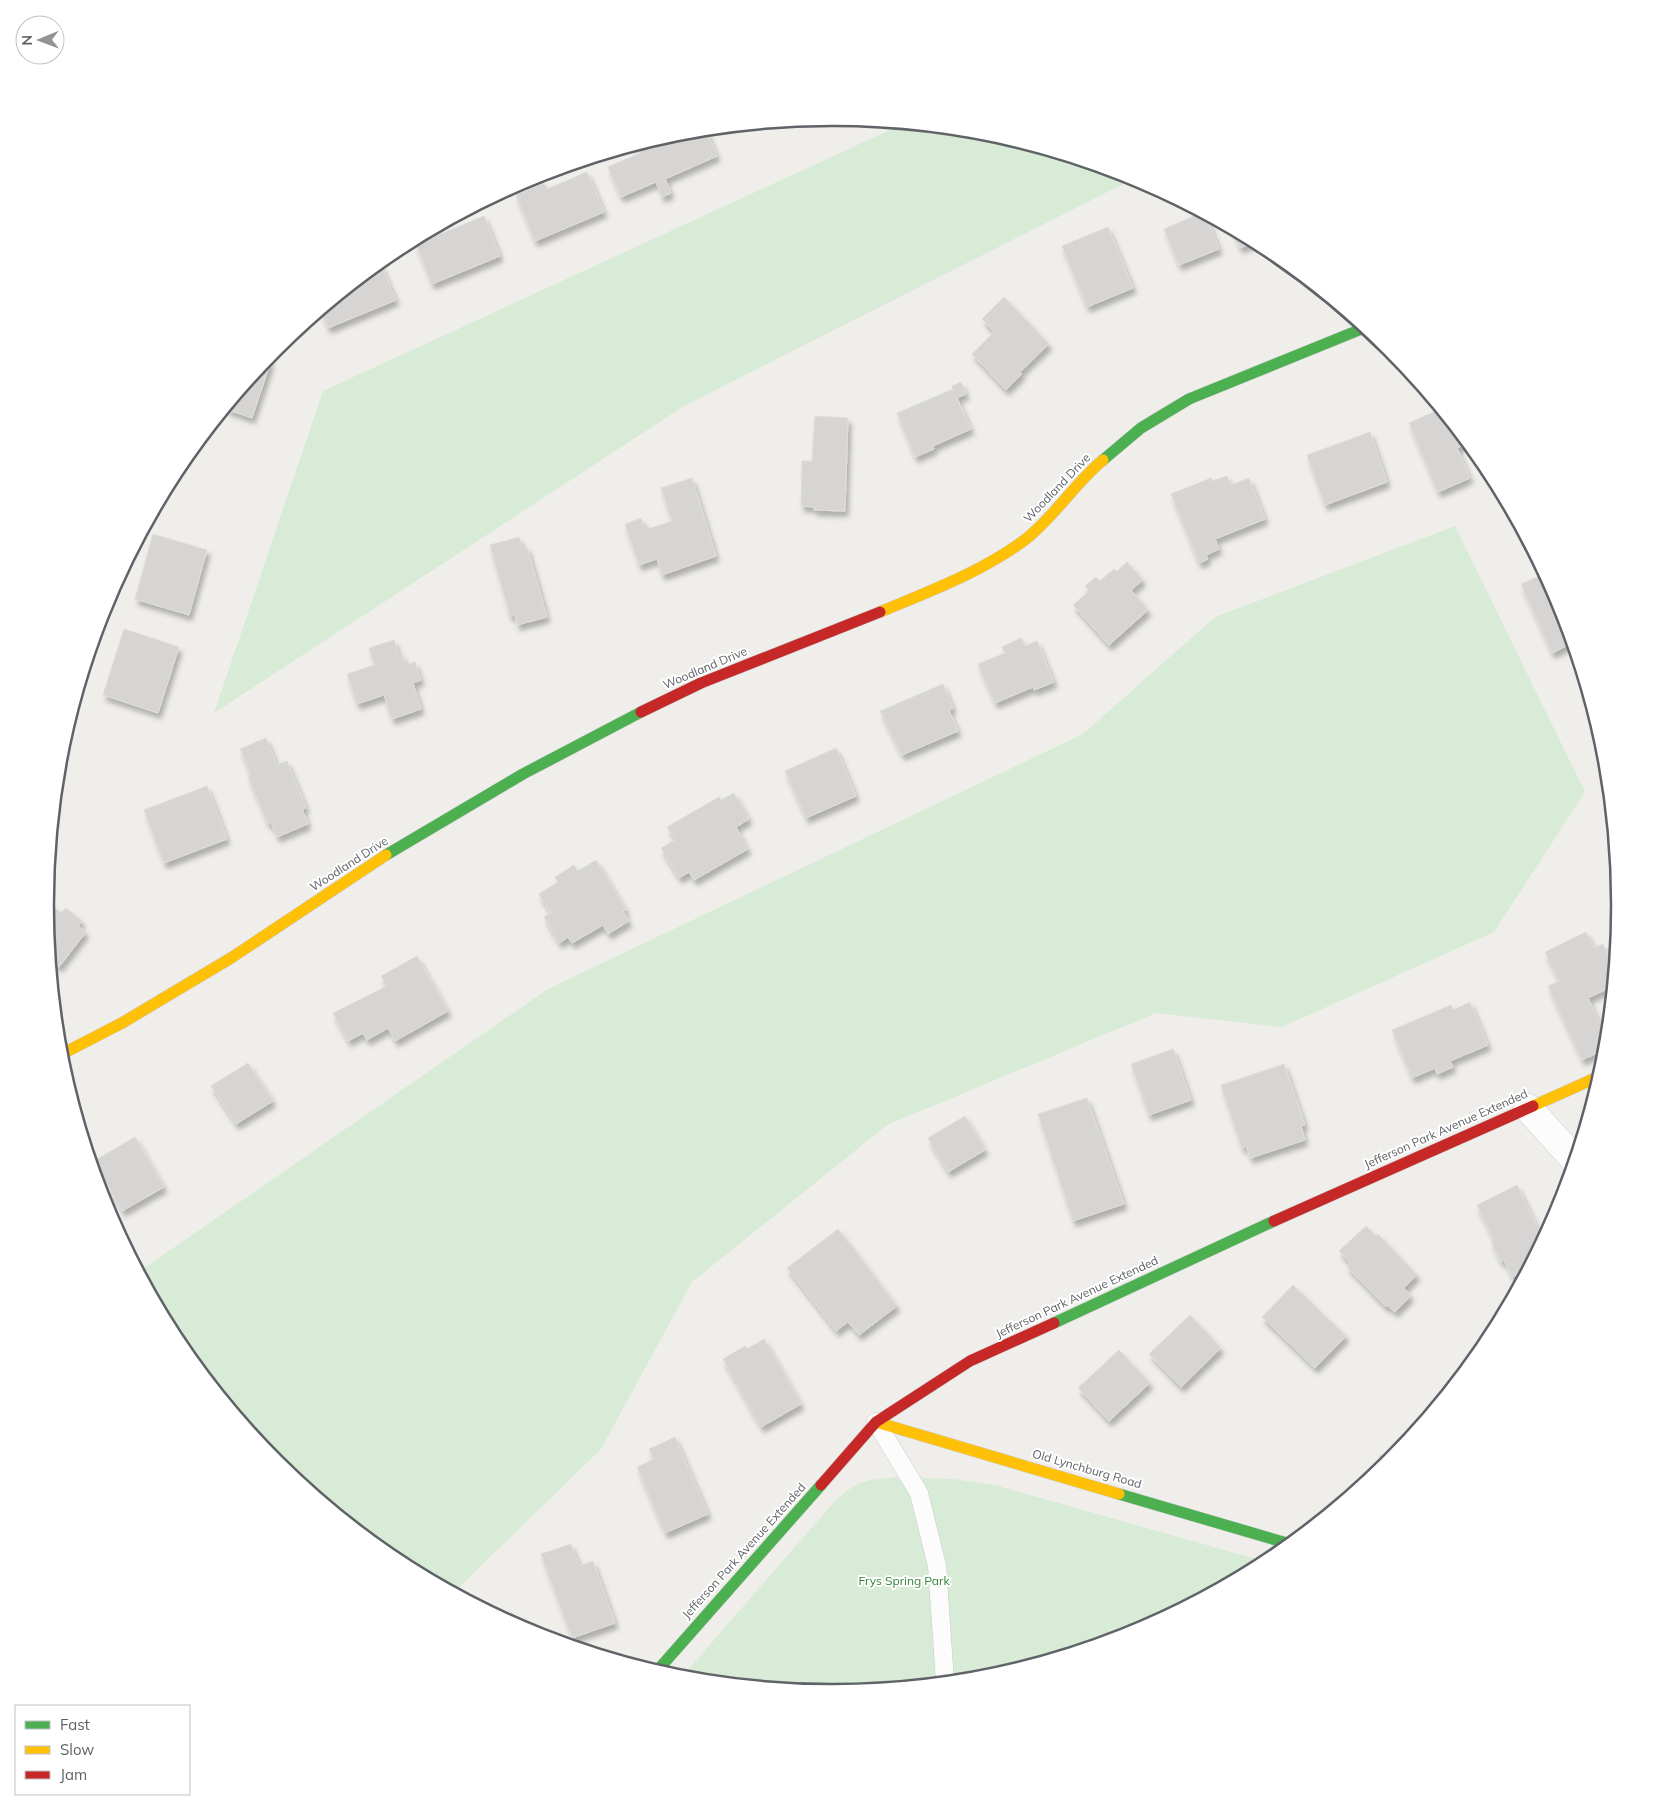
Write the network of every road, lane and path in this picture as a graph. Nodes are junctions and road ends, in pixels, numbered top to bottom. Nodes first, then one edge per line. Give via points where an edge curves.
1 (1358, 331) edge
2 (68, 1051) edge
3 (1591, 1080) edge
4 (1528, 1108) junction
5 (1570, 1155) edge
6 (876, 1422) junction
7 (1281, 1541) edge
8 (663, 1665) edge
9 (945, 1675) edge

1 - 2 street, Woodland Drive via 1189,399 1142,428 1099,463 1028,538 985,567 860,621 701,683 523,774 374,863 232,958
3 - 4 street, Jefferson Park Avenue Extended
4 - 5 street
4 - 6 street, Jefferson Park Avenue Extended via 970,1361
6 - 7 street, Old Lynchburg Road
6 - 8 street, Jefferson Park Avenue Extended
6 - 9 lane via 919,1493 937,1566

